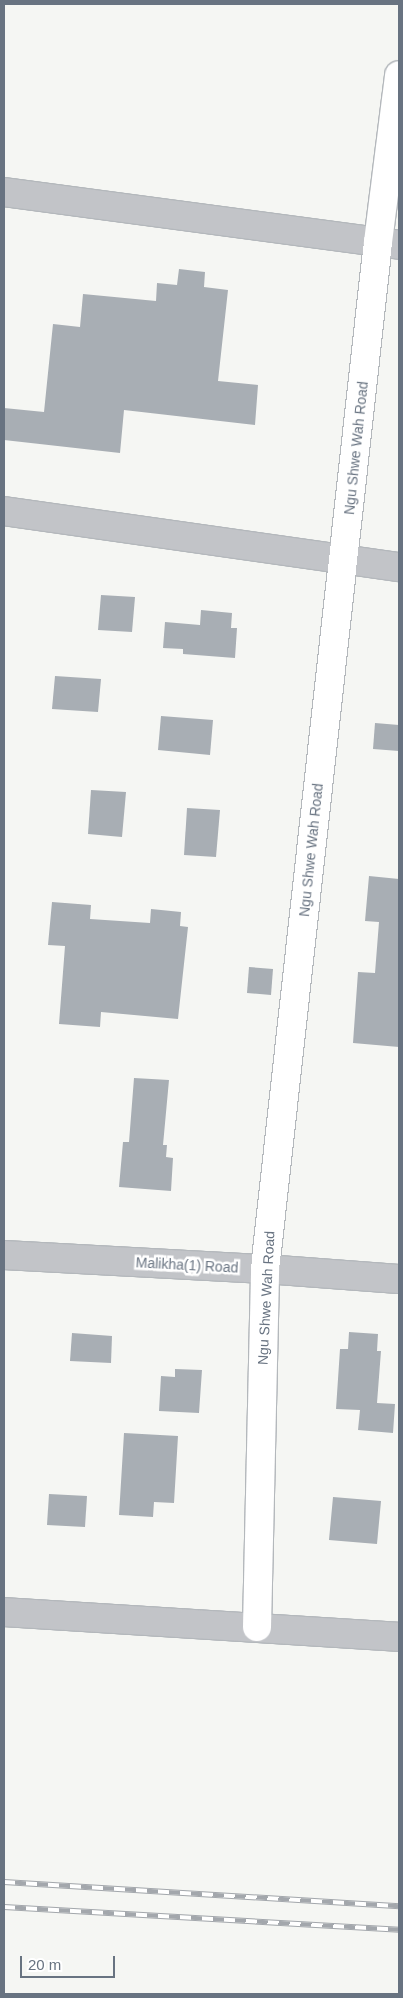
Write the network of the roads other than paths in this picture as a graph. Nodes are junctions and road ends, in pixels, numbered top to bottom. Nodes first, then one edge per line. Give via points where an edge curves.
1 (399, 75) edge
2 (4, 192) edge
3 (389, 244) edge
4 (4, 511) edge
5 (344, 558) junction
6 (399, 567) edge
7 (4, 1255) edge
8 (265, 1269) junction
9 (399, 1279) edge
10 (4, 1612) edge
11 (256, 1627) junction
12 (399, 1637) edge

1 - 3 street, Ngu Shwe Wah Road
2 - 3 street
3 - 5 street, Ngu Shwe Wah Road
4 - 5 street
5 - 6 street
5 - 8 street, Ngu Shwe Wah Road
7 - 8 street, Malikha(1) Road
8 - 9 street, Malikha(1) Road
8 - 11 street, Ngu Shwe Wah Road
10 - 11 street
11 - 12 street

